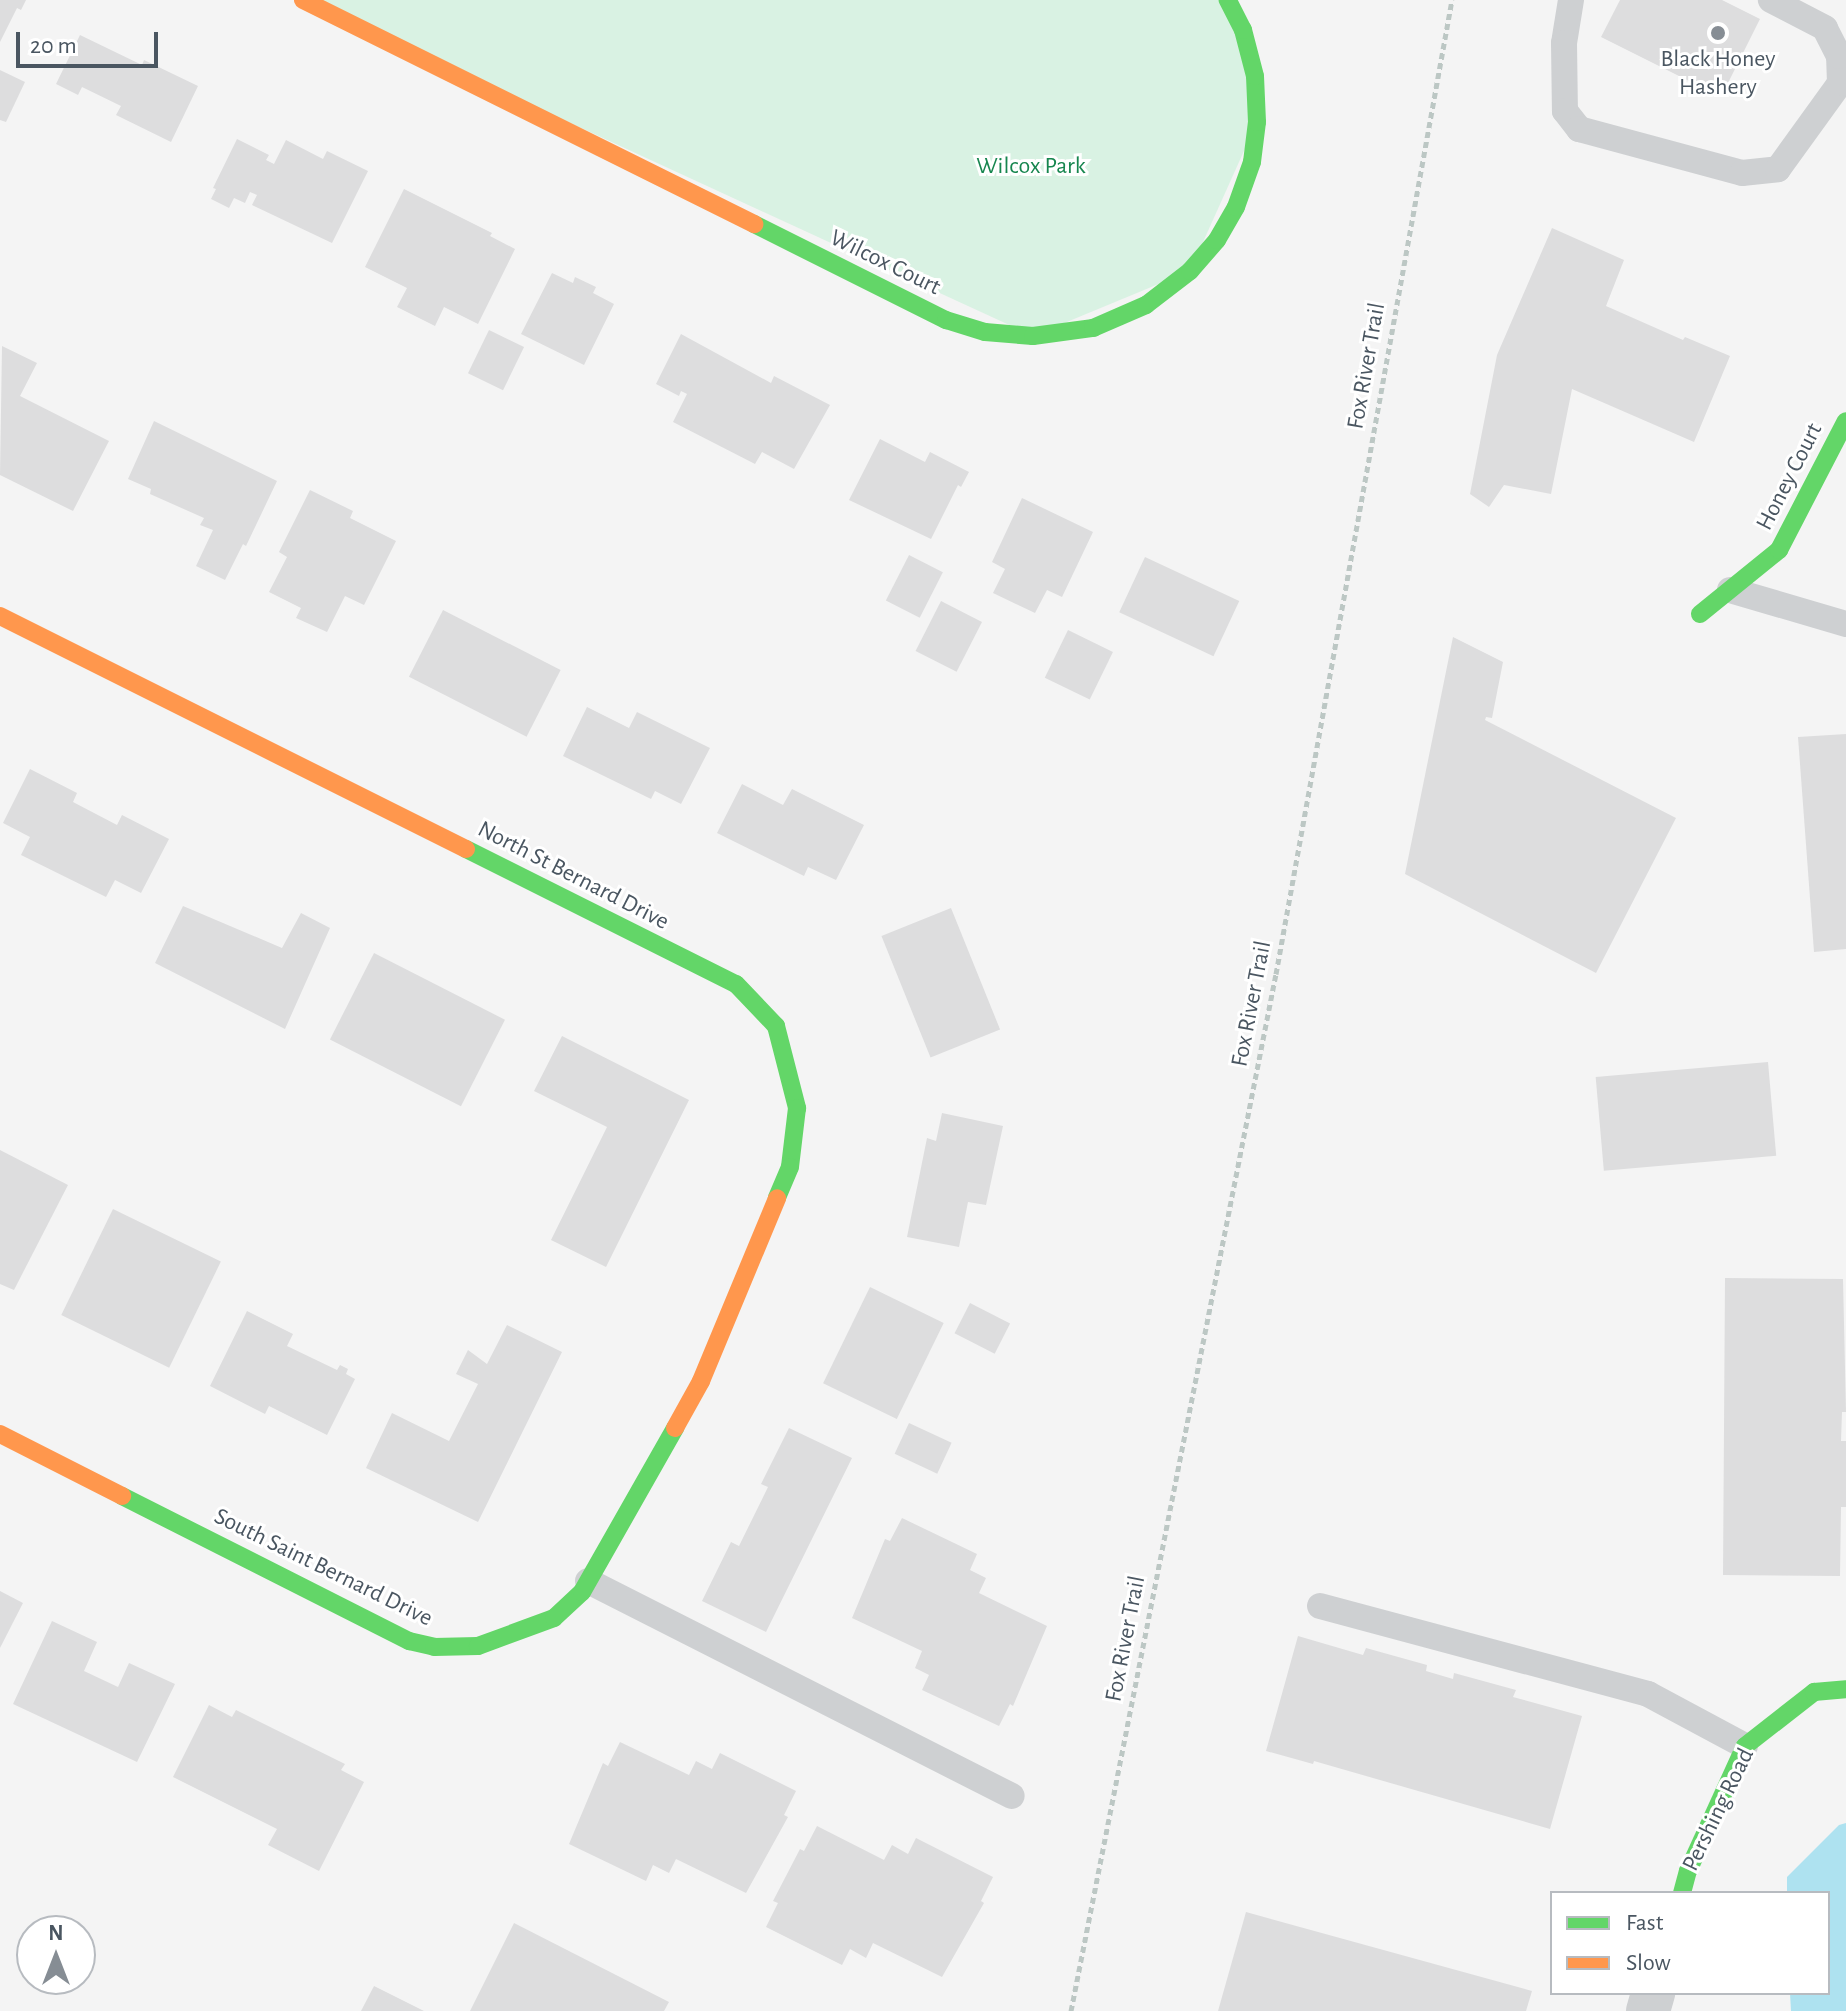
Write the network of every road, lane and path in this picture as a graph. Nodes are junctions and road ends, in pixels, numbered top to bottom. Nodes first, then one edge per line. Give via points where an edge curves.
1 (303, 0) edge
2 (1228, 0) edge
3 (1452, 0) edge
4 (1571, 0) edge
5 (1771, 0) edge
6 (1843, 85) edge
7 (1846, 421) edge
8 (1730, 590) junction
9 (1700, 614) dead end
10 (0, 616) edge
11 (1846, 624) edge
12 (701, 1381) joint
13 (0, 1434) edge
14 (588, 1581) junction
15 (1320, 1606) dead end
16 (1846, 1689) edge
17 (1745, 1746) junction
18 (1012, 1796) dead end
19 (1683, 1891) edge
20 (1071, 2011) edge

1 - 2 street, Wilcox Court via 946,320 985,332 1033,336 1093,328 1146,305 1190,271 1217,240 1252,162 1257,122 1255,76 1243,30
3 - 20 path, Fox River Trail via 1276,974
4 - 6 lane via 1565,111 1579,129 1742,173 1778,169
5 - 6 lane via 1825,28 1839,56
7 - 8 street, Honey Court via 1779,550
8 - 9 street, Honey Court
8 - 11 lane
10 - 12 street, North St Bernard Drive via 736,984 768,1014 786,1057 797,1108 790,1167
12 - 14 street, South Saint Bernard Drive
13 - 14 street, South Saint Bernard Drive via 409,1641 434,1647 478,1646 554,1618
14 - 18 lane
15 - 17 lane via 1648,1694
16 - 17 street, Pershing Road via 1814,1692
17 - 19 street, Pershing Road

